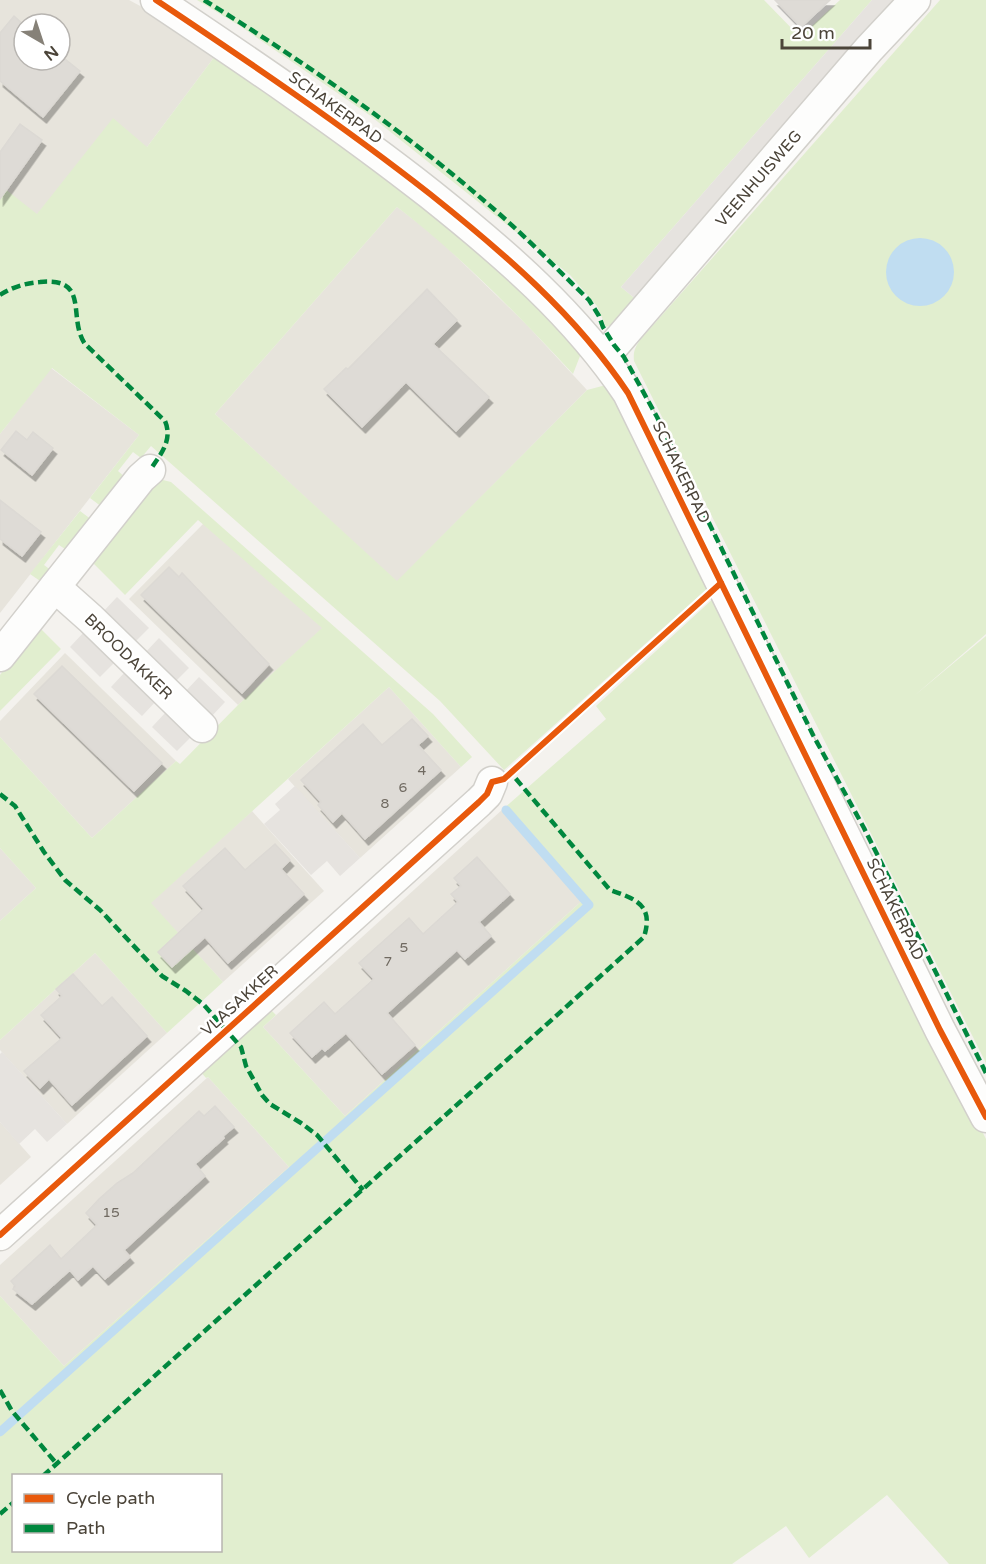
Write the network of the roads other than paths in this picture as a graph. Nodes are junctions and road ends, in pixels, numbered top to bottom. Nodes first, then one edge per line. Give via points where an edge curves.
1 (156, 0) edge
2 (915, 0) edge
3 (604, 357) junction
4 (150, 470) dead end
5 (55, 587) junction
6 (0, 656) edge
7 (202, 727) dead end
8 (492, 782) dead end
9 (986, 1117) edge
10 (0, 1235) edge

1 - 3 street, SCHAKERPAD via 362,142 473,228 513,262
2 - 3 street, VEENHUISWEG
3 - 9 street, SCHAKERPAD via 628,393
4 - 5 street
5 - 6 street
5 - 7 street, BROODAKKER
8 - 10 street, VLASAKKER via 479,802

